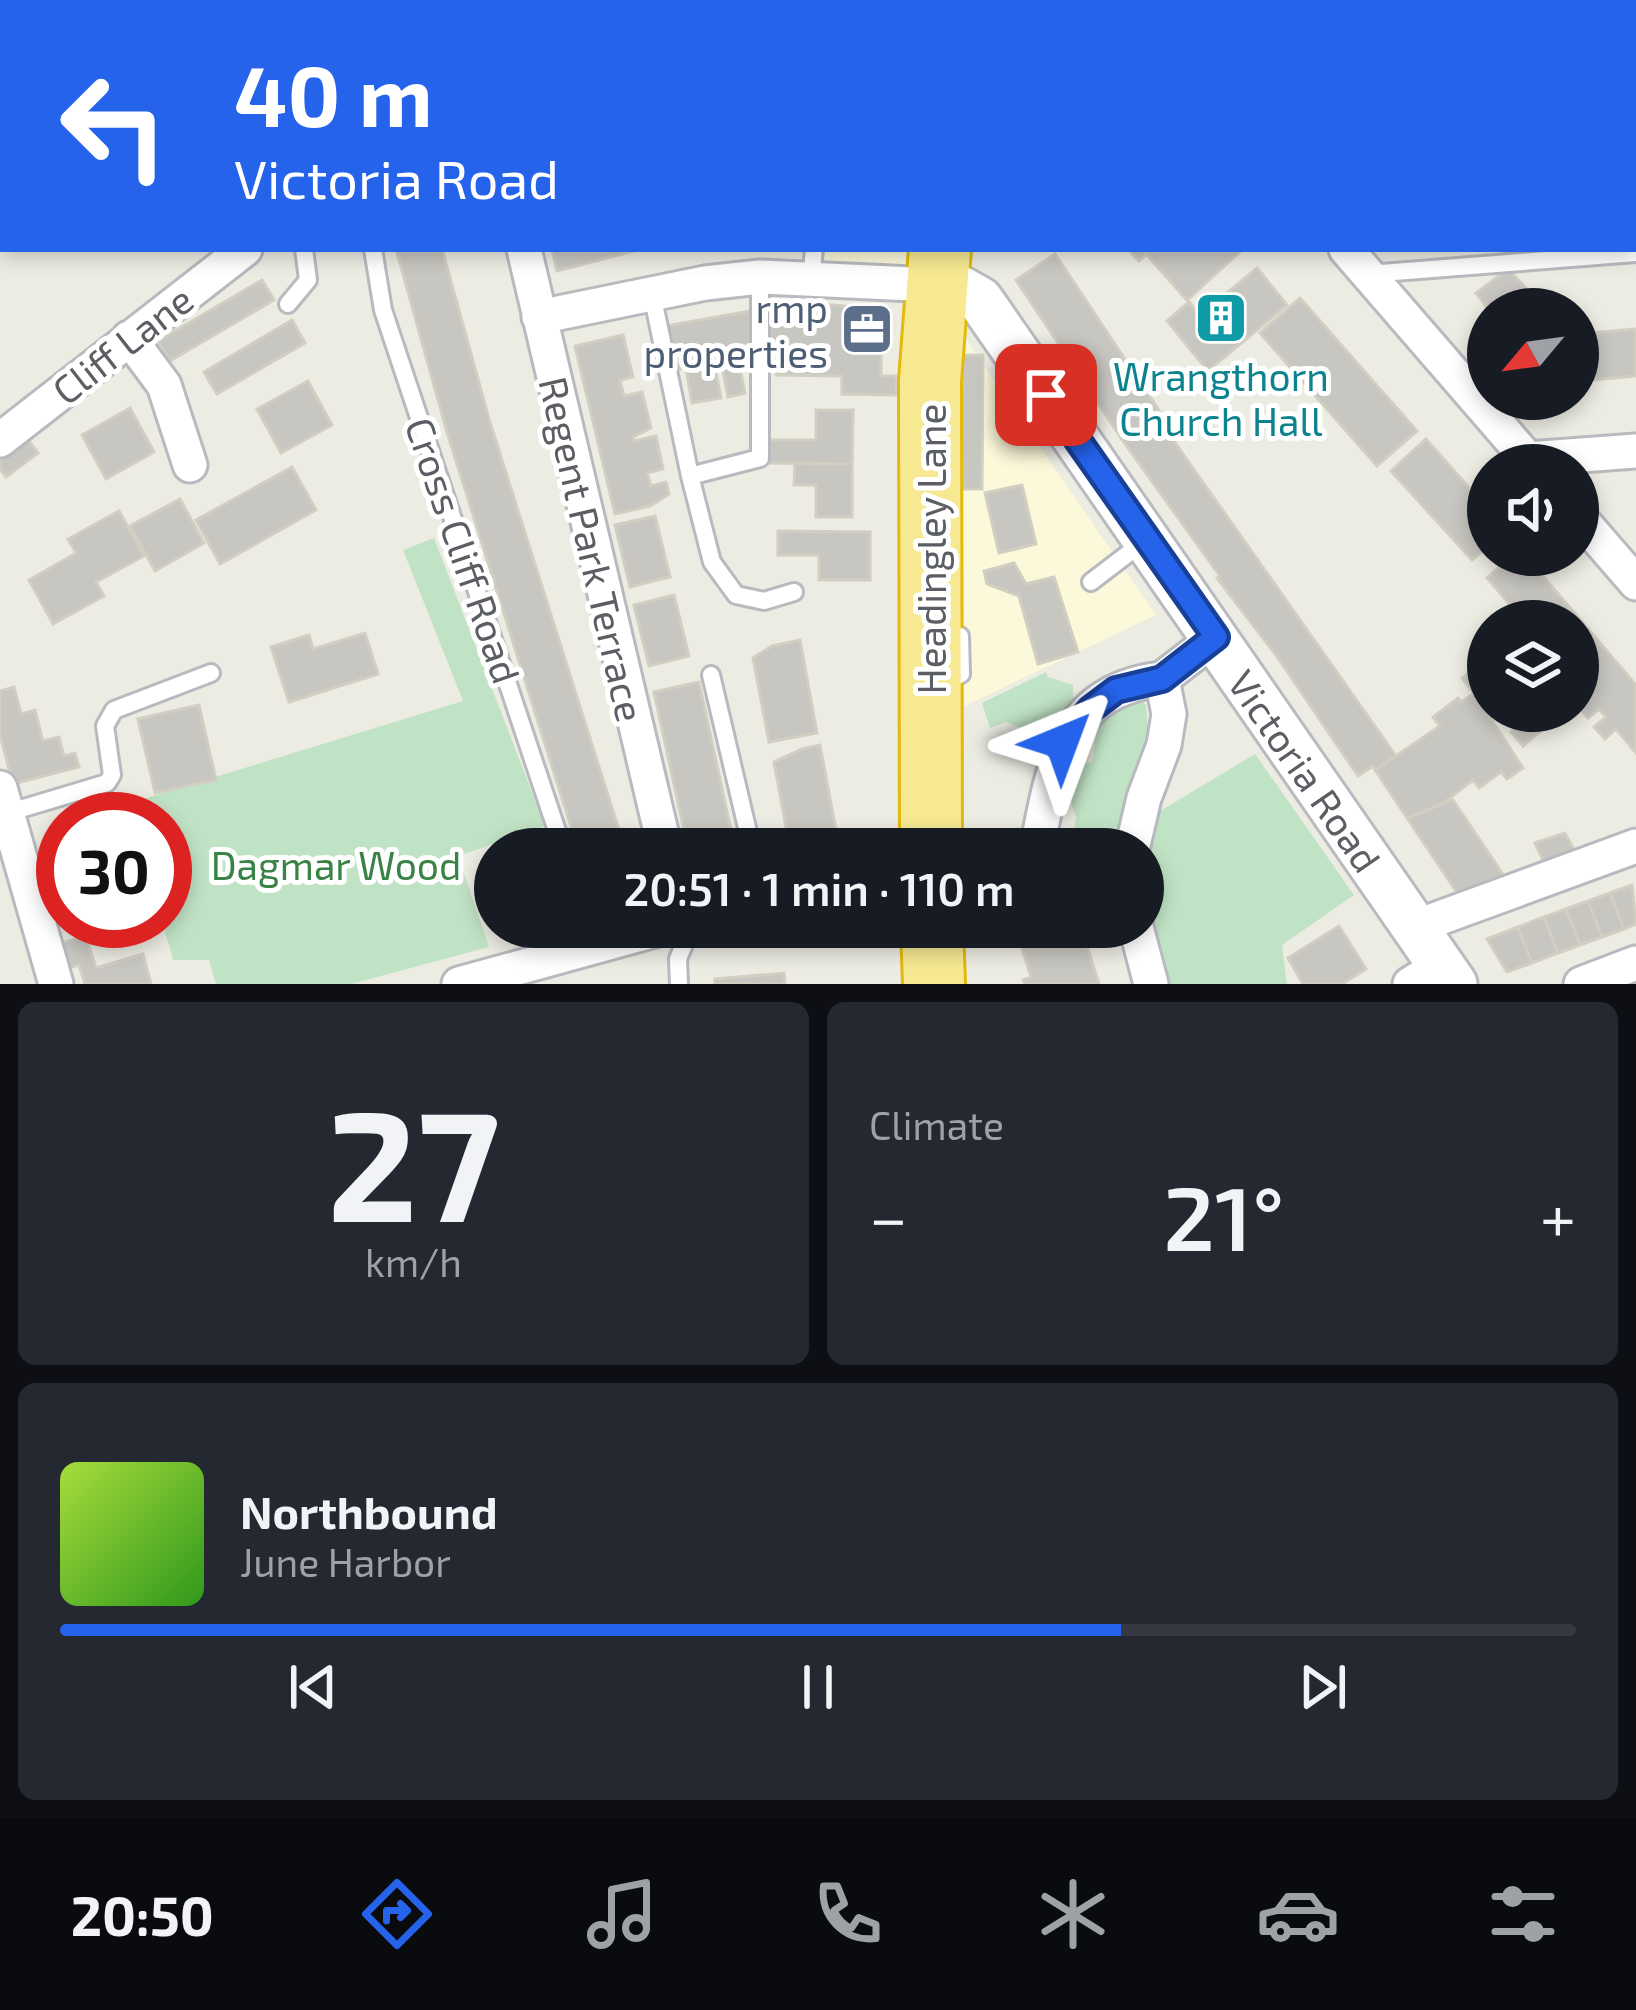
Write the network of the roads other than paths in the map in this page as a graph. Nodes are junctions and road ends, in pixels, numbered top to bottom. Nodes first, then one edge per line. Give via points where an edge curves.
1 (241, 252) edge
2 (304, 252) edge
3 (374, 252) edge
4 (525, 252) edge
5 (1636, 253) edge
6 (1356, 261) edge
7 (812, 264) edge
8 (918, 272) edge
9 (760, 277) junction
10 (652, 294) junction
11 (288, 304) dead end
12 (539, 317) junction
13 (129, 338) junction
14 (0, 440) edge
15 (1515, 444) edge
16 (1636, 451) edge
17 (1599, 455) edge
18 (190, 465) dead end
19 (690, 476) junction
20 (1148, 539) junction
21 (1599, 540) edge
22 (1090, 582) dead end
23 (1636, 583) edge
24 (794, 592) dead end
25 (1216, 637) junction
26 (211, 674) dead end
27 (711, 675) dead end
28 (1162, 679) junction
29 (4, 801) edge
30 (556, 828) edge
31 (660, 828) edge
32 (747, 828) edge
33 (925, 828) edge
34 (1042, 828) edge
35 (1137, 828) edge
36 (1636, 846) edge
37 (1415, 927) junction
38 (561, 948) edge
39 (682, 948) edge
40 (933, 948) edge
41 (1142, 948) edge
42 (1636, 963) edge
43 (1435, 978) edge
44 (56, 984) edge
45 (459, 984) edge
46 (679, 984) edge
47 (934, 984) edge
48 (1151, 984) edge
49 (1581, 984) edge

1 - 13 street, Cliff Lane
2 - 11 lane via 308,280
3 - 30 lane, Cross Cliff Road via 383,310
4 - 12 street, Regent Park Terrace
5 - 6 lane
6 - 15 street
7 - 8 street
7 - 9 street
8 - 20 street, Victoria Road via 980,300
8 - 33 highway, Headingley Lane via 945,591 930,689
9 - 10 street
9 - 19 lane via 760,458
10 - 12 street
10 - 19 lane
12 - 31 street, Regent Park Terrace
13 - 14 street, Cliff Lane
13 - 18 street via 164,385
16 - 17 street
19 - 24 lane via 712,562 736,595 764,601
20 - 22 lane
20 - 25 street, Victoria Road
21 - 23 street
25 - 28 street
25 - 37 street, Victoria Road
26 - 29 lane via 113,710 105,726 107,783
27 - 32 lane
28 - 34 street via 1116,690 1062,742
28 - 35 street via 1164,745
29 - 44 street
36 - 37 street
37 - 43 street, Victoria Road
38 - 45 street
39 - 46 lane
40 - 47 highway
41 - 48 street
42 - 49 street

